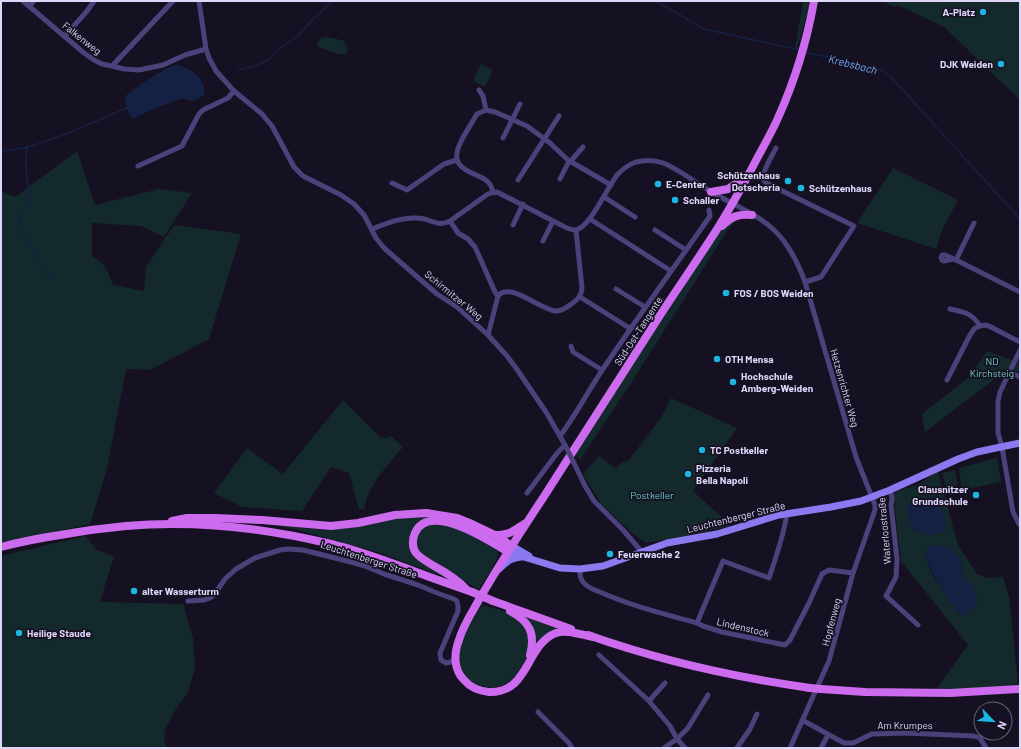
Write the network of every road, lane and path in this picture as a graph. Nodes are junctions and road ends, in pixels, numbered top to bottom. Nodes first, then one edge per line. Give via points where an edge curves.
1 (23, 1) edge
2 (34, 1) edge
3 (94, 1) edge
4 (173, 1) edge
5 (199, 1) edge
6 (814, 1) edge
7 (29, 6) junction
8 (65, 36) junction
9 (206, 49) junction
10 (112, 66) junction
11 (479, 90) dead end
12 (234, 91) junction
13 (520, 104) dead end
14 (486, 110) junction
15 (559, 116) dead end
16 (512, 120) junction
17 (504, 138) dead end
18 (544, 139) junction
19 (583, 147) dead end
20 (776, 148) dead end
21 (457, 160) junction
22 (570, 161) junction
23 (138, 166) dead end
24 (749, 174) junction
25 (560, 179) dead end
26 (518, 180) dead end
27 (392, 183) dead end
28 (611, 184) junction
29 (493, 192) junction
30 (711, 192) junction
31 (604, 197) junction
32 (523, 204) junction
33 (732, 204) junction
34 (709, 210) dead end
35 (752, 215) junction
36 (635, 217) dead end
37 (590, 219) junction
38 (450, 221) junction
39 (553, 221) junction
40 (974, 223) dead end
41 (512, 225) dead end
42 (372, 229) junction
43 (576, 230) junction
44 (655, 230) dead end
45 (713, 236) junction
46 (543, 241) dead end
47 (686, 250) junction
48 (671, 271) junction
49 (805, 282) junction
50 (616, 290) dead end
51 (1020, 292) edge
52 (498, 296) junction
53 (580, 297) junction
54 (646, 307) junction
55 (950, 309) dead end
56 (980, 326) junction
57 (631, 329) junction
58 (488, 335) junction
59 (1020, 342) edge
60 (571, 346) dead end
61 (1020, 350) edge
62 (602, 370) junction
63 (1010, 372) junction
64 (1020, 376) edge
65 (947, 380) dead end
66 (560, 436) junction
67 (1020, 443) edge
68 (565, 445) junction
69 (1002, 447) junction
70 (890, 490) junction
71 (527, 493) dead end
72 (873, 497) junction
73 (787, 514) junction
74 (528, 521) junction
75 (157, 524) junction
76 (1020, 525) edge
77 (495, 535) junction
78 (1, 547) edge
79 (510, 549) junction
80 (642, 552) junction
81 (522, 557) junction
82 (545, 564) junction
83 (580, 569) junction
84 (496, 572) junction
85 (853, 573) junction
86 (470, 592) junction
87 (188, 601) dead end
88 (496, 602) junction
89 (697, 623) junction
90 (918, 625) dead end
91 (593, 637) junction
92 (599, 655) dead end
93 (456, 661) junction
94 (528, 665) junction
95 (665, 683) dead end
96 (1020, 689) edge
97 (708, 695) dead end
98 (649, 701) junction
99 (538, 712) dead end
100 (757, 714) dead end
101 (802, 720) junction
102 (828, 735) junction
103 (677, 739) junction
104 (572, 748) edge
105 (664, 748) edge
106 (686, 748) edge
107 (737, 748) edge
108 (790, 748) edge
109 (821, 748) edge
110 (986, 748) edge

1 - 7 street, Falkenweg
2 - 7 street
3 - 8 street
4 - 10 street
5 - 9 street
6 - 24 main road, Süd-Ost-Tangente via 798,66 778,117
7 - 8 street, Falkenweg
8 - 10 street, Falkenweg via 94,60
9 - 10 street, Falkenweg via 150,68 131,70
9 - 12 street via 216,71
11 - 14 street
12 - 23 street via 228,98 199,114 182,146
12 - 42 street, Schirmitzer Weg via 269,122 294,167 311,181 354,204
13 - 16 street
14 - 16 street
14 - 21 street via 477,114 474,119 456,154
15 - 18 street
16 - 17 street
16 - 18 street via 527,126
18 - 22 street
18 - 26 street
19 - 22 street
20 - 49 street via 763,180 854,226 821,277
21 - 27 street via 444,164 407,190
21 - 29 street via 465,170 487,181
22 - 25 street
22 - 28 street
24 - 30 main road via 728,189
24 - 33 main road, Süd-Ost-Tangente
28 - 30 street, Hetzenrichter Weg via 621,171 632,164 653,161 670,166
28 - 31 street, Hetzenrichter Weg
29 - 32 street
29 - 38 street
30 - 33 street, Hetzenrichter Weg
31 - 36 street
31 - 37 street, Hetzenrichter Weg
32 - 39 street
32 - 41 street
33 - 35 street, Hetzenrichter Weg
33 - 45 main road, Süd-Ost-Tangente
34 - 47 street via 710,216
35 - 45 main road via 734,216
35 - 49 street, Hetzenrichter Weg via 776,232 795,258
37 - 43 street, Hetzenrichter Weg
37 - 48 street
38 - 42 street via 441,224 418,218 404,218
38 - 52 street via 458,233 475,247
39 - 43 street
39 - 46 street
40 - 51 street via 954,259
42 - 58 street, Schirmitzer Weg via 380,243 393,256
43 - 53 street via 582,288
44 - 47 street
45 - 74 main road, Süd-Ost-Tangente
47 - 48 street
48 - 54 street
49 - 72 street, Hetzenrichter Weg via 856,456
50 - 54 street
52 - 53 street via 500,293 513,292 554,311 563,309
52 - 58 street
53 - 57 street
54 - 57 street
55 - 56 street via 967,313
56 - 59 street via 990,326
56 - 65 street via 970,335
57 - 62 street
58 - 66 street, Schirmitzer Weg via 516,368
60 - 62 street via 573,352
61 - 63 street
62 - 66 street
63 - 64 street
63 - 69 street via 998,401 998,433
66 - 68 street, Schirmitzer Weg
67 - 69 street, Leuchtenberger Straße
68 - 71 street
68 - 80 street, Schirmitzer Weg, bridge via 594,501
69 - 70 street, Leuchtenberger Straße via 958,459
69 - 76 street via 1013,512
70 - 72 street, Leuchtenberger Straße
70 - 90 street, Waterloostraße via 897,559 896,577 886,596
72 - 73 street, Leuchtenberger Straße via 851,504
72 - 85 street, Hopfenweg via 875,510
73 - 80 street, Leuchtenberger Straße
73 - 89 street via 769,578 724,561
74 - 77 main road via 509,534
74 - 79 main road, Süd-Ost-Tangente
75 - 77 main road via 195,518 338,525 395,515 426,513 456,518
75 - 78 main road via 88,530
75 - 86 main road via 252,529 332,544
77 - 79 main road
79 - 81 street, Leuchtenberger Straße
79 - 82 street, Leuchtenberger Straße
79 - 84 main road, Süd-Ost-Tangente
79 - 86 main road via 454,524 433,521 419,526 413,542 416,553 460,582
80 - 83 street, Leuchtenberger Straße via 603,566
81 - 82 street, Leuchtenberger Straße
81 - 84 street via 508,561
82 - 83 street, Leuchtenberger Straße
83 - 89 street, Lindenstock via 581,579 587,586 609,596
84 - 93 main road, Süd-Ost-Tangente via 459,637
85 - 89 street, Lindenstock via 829,570 822,574 806,610 785,645 722,632
85 - 101 street, Hopfenweg via 829,661
86 - 88 main road, bridge
87 - 93 street, Leuchtenberger Straße via 210,598 229,574 255,558 288,549 318,553 365,566 454,599 458,611 440,653 441,660 446,663
88 - 91 main road
88 - 94 main road via 522,618 530,628 533,646
91 - 94 main road via 562,631 554,634 540,644
91 - 96 main road, bridge via 660,658 717,672 810,688 943,693
92 - 98 street
93 - 94 main road via 464,680 473,687 490,692 505,689 518,681
95 - 98 street
97 - 103 street via 688,728
98 - 103 street via 670,726
99 - 104 street
100 - 107 street
101 - 102 street, Am Krumpes
101 - 108 street, Hopfenweg
102 - 109 street
102 - 110 street, Am Krumpes via 844,743 853,743 872,734 974,736 980,738
103 - 105 street
103 - 106 street

